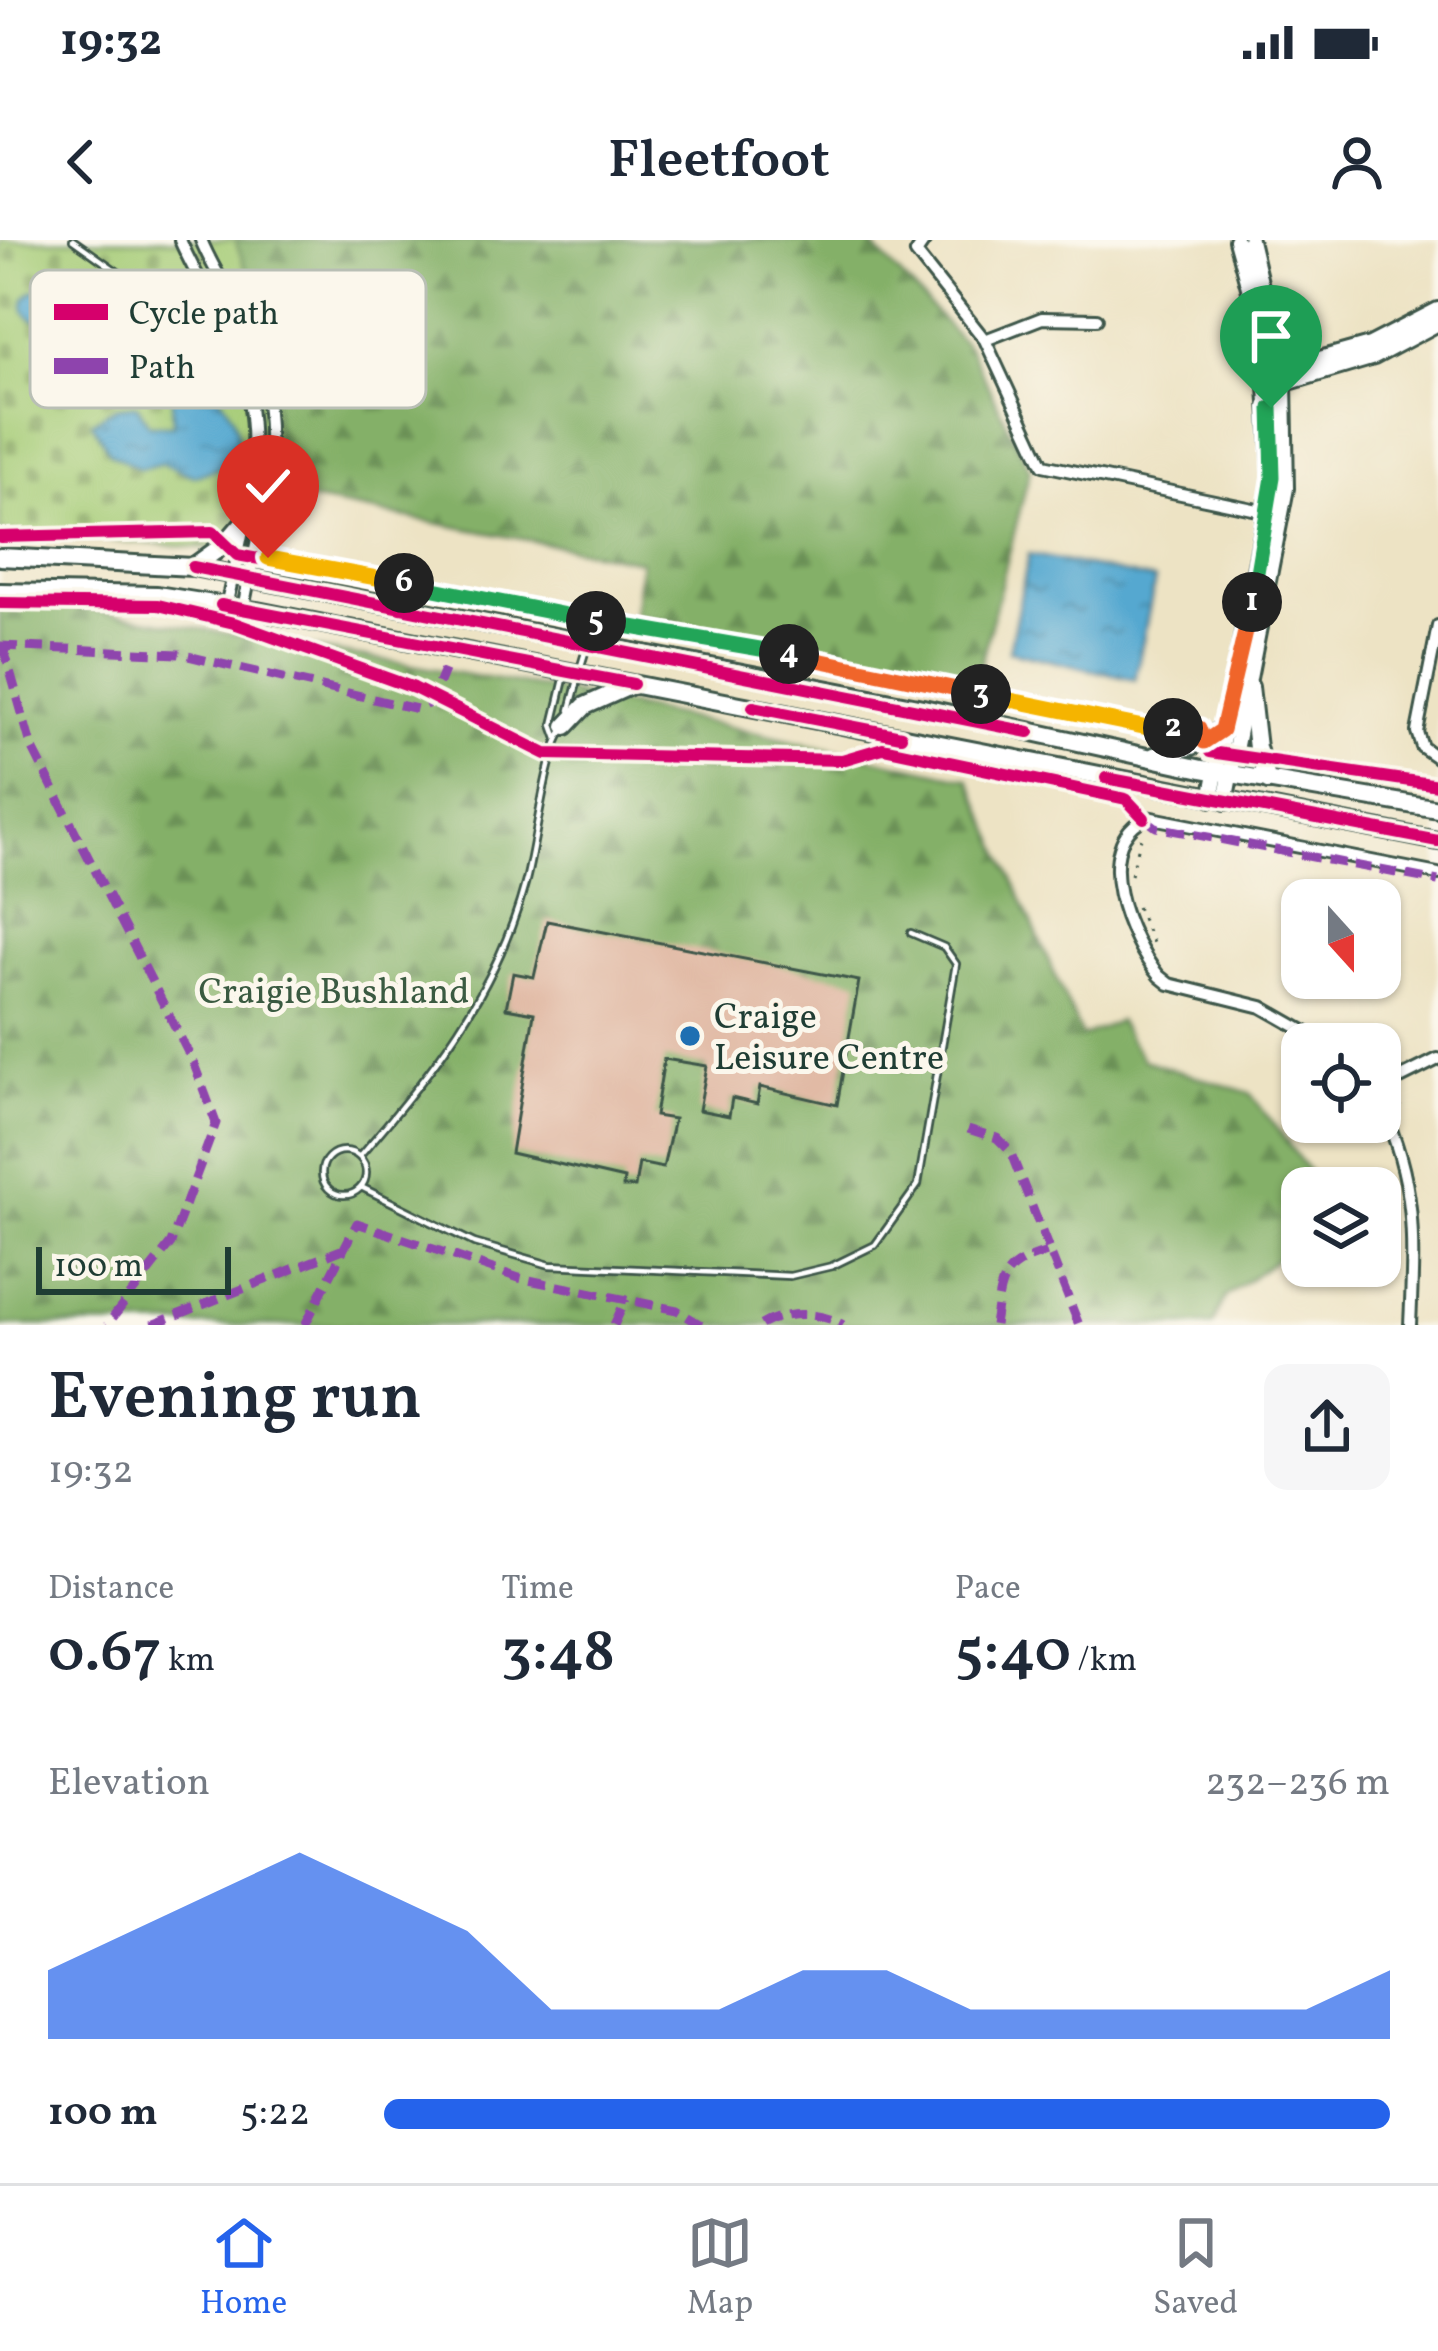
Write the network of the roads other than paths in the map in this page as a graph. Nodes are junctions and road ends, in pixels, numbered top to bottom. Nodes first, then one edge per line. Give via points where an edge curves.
1 (73, 240) edge
2 (180, 240) edge
3 (200, 240) edge
4 (901, 240) edge
5 (925, 240) edge
6 (1237, 240) edge
7 (1250, 240) edge
8 (916, 253) junction
9 (115, 270) edge
10 (195, 270) edge
11 (216, 270) edge
12 (1438, 310) edge
13 (1096, 319) dead end
14 (1438, 323) edge
15 (985, 340) junction
16 (1276, 379) junction
17 (254, 408) edge
18 (269, 408) edge
19 (1274, 514) junction
20 (244, 522) junction
21 (0, 557) edge
22 (193, 567) junction
23 (241, 576) junction
24 (0, 592) edge
25 (235, 607) junction
26 (1438, 626) edge
27 (580, 641) junction
28 (573, 671) junction
29 (633, 684) junction
30 (1250, 687) junction
31 (1228, 718) junction
32 (562, 733) junction
33 (1148, 758) junction
34 (1438, 758) edge
35 (1224, 773) junction
36 (1268, 781) junction
37 (1218, 801) junction
38 (1438, 809) edge
39 (1438, 841) edge
40 (1438, 874) edge
41 (911, 933) dead end
42 (1290, 1023) edge
43 (1438, 1059) edge
44 (1401, 1078) edge
45 (1397, 1143) edge
46 (359, 1157) junction
47 (361, 1187) junction
48 (1410, 1325) edge

1 - 9 lane
2 - 10 street
3 - 11 street
4 - 8 street
5 - 8 street
6 - 16 main road
7 - 16 main road
8 - 15 street
12 - 16 main road
13 - 15 street via 1042,318
14 - 16 main road via 1374,357
15 - 19 street via 1043,465
16 - 19 main road via 1286,488
17 - 20 street
18 - 23 street via 270,486
19 - 30 main road
19 - 31 main road
20 - 22 main road
20 - 23 street
21 - 22 main road
22 - 23 main road
23 - 25 street
23 - 27 main road
24 - 25 main road via 87,591
25 - 28 main road
26 - 34 street via 1417,732
27 - 28 lane
27 - 28 lane
27 - 33 main road
28 - 29 main road
28 - 32 lane
28 - 32 lane via 553,725
29 - 32 main road via 585,706
29 - 37 main road
30 - 35 main road
30 - 36 main road
31 - 33 main road via 1204,742
31 - 35 main road
32 - 46 lane via 525,887 490,982 453,1044
33 - 35 main road
35 - 36 main road
35 - 37 main road
36 - 38 main road
37 - 39 main road
40 - 42 street via 1147,817 1127,831 1117,872 1150,965 1169,984 1262,1007
41 - 47 lane via 944,947 956,964 918,1185 875,1244 832,1266 790,1276 550,1265 474,1243
43 - 44 street
45 - 48 street via 1413,1202
46 - 47 lane
46 - 47 lane via 342,1151 322,1169 335,1193

